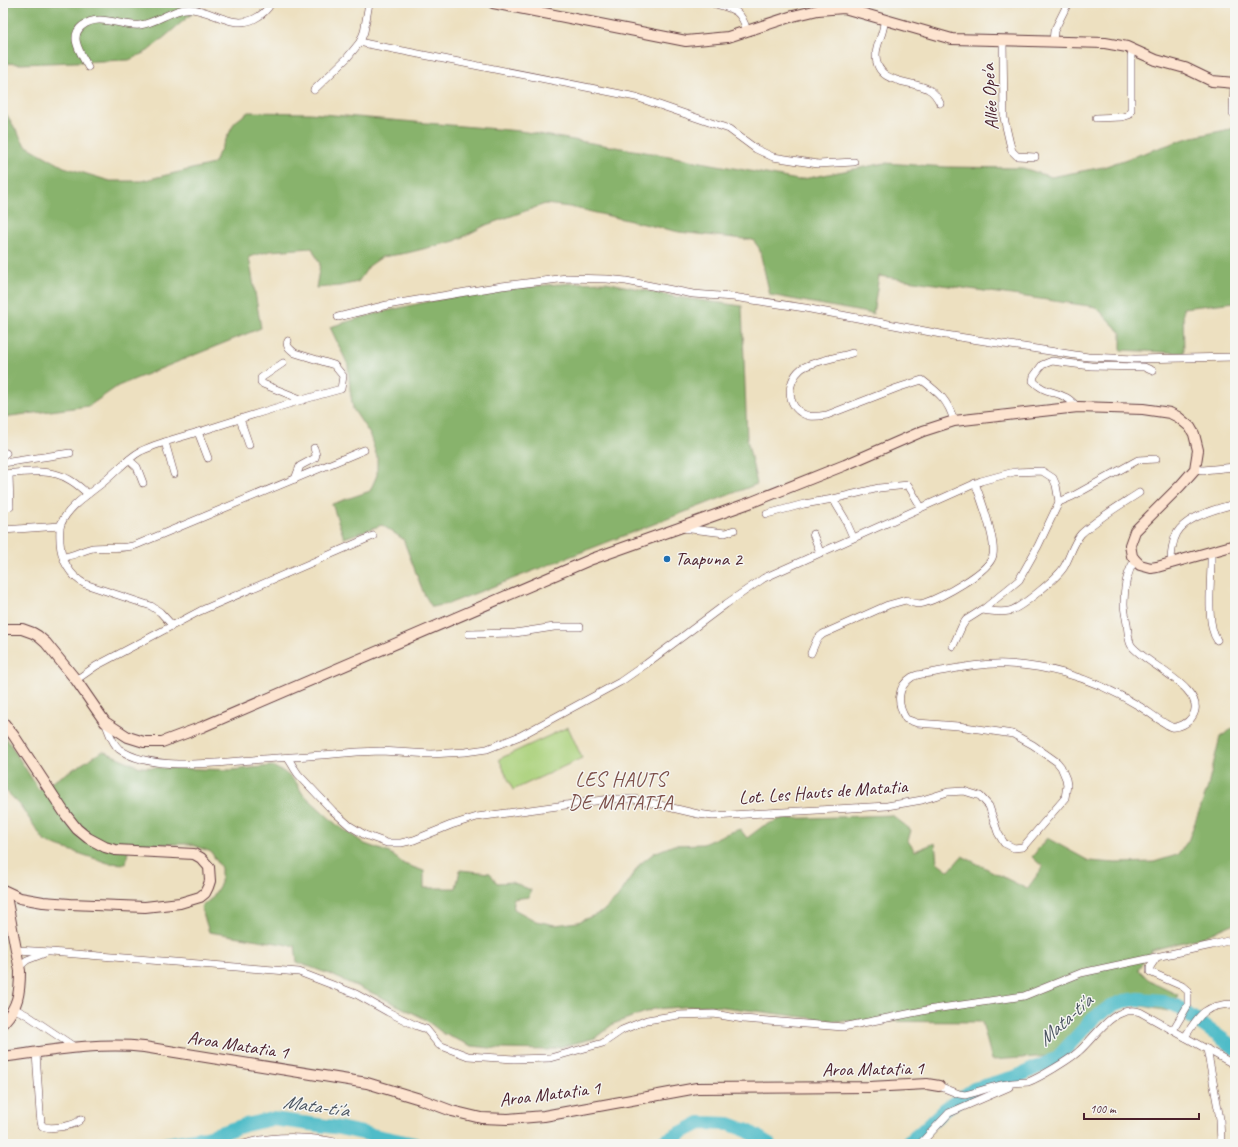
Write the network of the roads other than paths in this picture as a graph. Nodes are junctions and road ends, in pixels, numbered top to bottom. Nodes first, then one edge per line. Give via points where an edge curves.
1 (271, 3) edge
2 (368, 3) edge
3 (493, 3) edge
4 (712, 3) edge
5 (1068, 3) edge
6 (884, 20) junction
7 (747, 31) junction
8 (1003, 40) junction
9 (1053, 41) junction
10 (360, 42) junction
11 (1132, 50) junction
12 (88, 67) dead end
13 (1235, 82) edge
14 (314, 90) dead end
15 (940, 103) dead end
16 (1233, 113) dead end
17 (1096, 118) dead end
18 (1035, 157) dead end
19 (854, 162) dead end
20 (338, 317) dead end
21 (288, 341) dead end
22 (852, 354) dead end
23 (1235, 357) edge
24 (1151, 359) junction
25 (283, 363) dead end
26 (304, 400) junction
27 (1078, 407) junction
28 (240, 419) junction
29 (954, 421) junction
30 (198, 432) junction
31 (166, 442) junction
32 (249, 445) dead end
33 (314, 448) dead end
34 (364, 450) dead end
35 (70, 452) dead end
36 (208, 458) dead end
37 (1156, 459) dead end
38 (129, 460) junction
39 (3, 463) edge
40 (1235, 467) edge
41 (1195, 470) junction
42 (6, 474) edge
43 (174, 474) dead end
44 (295, 478) junction
45 (143, 483) dead end
46 (975, 483) junction
47 (1139, 493) dead end
48 (88, 494) junction
49 (833, 498) junction
50 (1059, 502) junction
51 (1235, 504) edge
52 (10, 507) dead end
53 (921, 507) junction
54 (767, 514) dead end
55 (60, 526) junction
56 (679, 528) junction
57 (3, 530) edge
58 (734, 530) dead end
59 (813, 534) dead end
60 (373, 536) dead end
61 (852, 537) junction
62 (1235, 546) edge
63 (820, 552) junction
64 (1211, 553) junction
65 (63, 557) junction
66 (1135, 560) junction
67 (1171, 564) junction
68 (982, 610) junction
69 (172, 625) junction
70 (580, 627) dead end
71 (3, 629) edge
72 (469, 634) dead end
73 (1217, 640) dead end
74 (953, 646) dead end
75 (811, 653) dead end
76 (76, 680) junction
77 (3, 722) edge
78 (105, 722) junction
79 (288, 758) junction
80 (3, 891) edge
81 (1235, 939) edge
82 (17, 950) junction
83 (51, 952) junction
84 (1156, 958) junction
85 (20, 966) junction
86 (1235, 1004) edge
87 (15, 1009) junction
88 (3, 1024) edge
89 (1173, 1030) junction
90 (1185, 1037) junction
91 (76, 1048) junction
92 (1207, 1049) junction
93 (36, 1053) junction
94 (3, 1057) edge
95 (1235, 1065) edge
96 (1018, 1083) junction
97 (939, 1086) joint
98 (81, 1119) dead end
99 (244, 1144) edge
100 (344, 1144) edge
101 (920, 1144) edge
102 (1222, 1144) edge

1 - 12 street via 260,16 240,22 193,9 182,9 142,25 130,26 94,20 80,27 76,33 76,44
2 - 10 street
3 - 7 main road via 686,41 728,37
4 - 7 street via 730,8 742,16
5 - 9 street via 1054,31
6 - 7 main road via 844,8 818,10
6 - 8 main road via 952,39
6 - 15 street via 876,56 880,70 890,78 929,90
8 - 9 main road
8 - 18 street, Allée Ope'a via 1004,118 1010,144 1017,156
9 - 11 main road via 1105,43
10 - 14 street via 348,58
10 - 19 street via 636,97 729,129 756,149 773,157 818,164
11 - 13 main road via 1185,68 1212,81
11 - 17 street via 1129,115
13 - 16 street
20 - 24 street via 387,304 502,286 567,278 607,278 693,294 805,308 946,336 1060,354
21 - 26 street via 290,349 295,353 334,365 343,376 341,389
22 - 29 street via 802,368 789,390 791,400 797,409 810,416 827,415 922,380 945,400
23 - 24 street
24 - 27 street via 1151,370 1144,367 1091,366 1052,361 1042,365 1033,381 1039,387 1065,397
25 - 26 street via 261,378 261,382
26 - 28 street
27 - 29 main road
27 - 41 main road via 1143,409 1178,417 1194,434 1198,450
28 - 30 street
28 - 32 street
29 - 56 main road via 923,431 773,494
30 - 31 street
30 - 36 street
31 - 38 street via 142,451
31 - 43 street
33 - 44 street via 315,458 300,466
34 - 44 street
35 - 39 street
37 - 50 street via 1138,460
38 - 45 street via 137,467
38 - 48 street
40 - 41 street
41 - 66 main road via 1135,531 1130,545
42 - 48 street via 52,473 71,481
42 - 52 street
44 - 65 street via 132,546 92,548
46 - 50 street via 1013,472 1042,471 1053,478
46 - 53 street
46 - 75 street via 993,546 992,559 981,571 971,579 924,603 906,600 823,634 817,639
47 - 68 street via 1108,512 1080,536 1064,568 1016,608 994,612
48 - 55 street
49 - 53 street via 908,485
49 - 54 street
49 - 61 street
50 - 68 street via 1019,580
51 - 67 street via 1202,515 1182,527 1173,544
53 - 61 street
55 - 57 street
55 - 65 street
56 - 58 street via 724,533
56 - 78 main road via 588,561 175,738 162,742 144,742 128,737
59 - 63 street
60 - 69 street via 255,586
61 - 63 street
62 - 64 main road
63 - 79 street via 759,582 620,682 545,723 495,746 456,753 381,751
64 - 67 main road
64 - 73 street via 1210,617 1213,635
65 - 69 street via 77,580 150,606
66 - 67 main road via 1140,565 1151,568
66 - 79 street, Lot. Les Hauts de Matatia via 1129,570 1124,603 1128,636 1138,652 1180,683 1194,698 1193,716 1186,723 1178,727 1170,726 1137,704 1094,683 1064,673 1020,665 991,664 916,676 908,681 901,691 899,706 906,719 917,723 1016,735 1062,767 1067,785 1065,798 1023,847 1014,848 1004,844 989,806 980,796 964,791 948,792 887,806 713,816 634,799 610,799 477,818 414,840 387,843 365,836 343,821 298,774
68 - 74 street via 966,620
69 - 76 street via 96,666
70 - 72 street
71 - 76 main road via 17,628 38,636
76 - 78 main road
77 - 80 main road via 66,815 83,834 96,843 115,850 194,854 209,867 210,881 205,893 200,897 145,908 43,902 20,898
78 - 79 street via 112,741 118,748 144,760 208,764
80 - 82 main road
81 - 84 street
82 - 83 street
82 - 85 main road
83 - 84 street via 299,972 356,994 426,1029 439,1045 468,1056 514,1059 550,1058 603,1043 622,1030 647,1020 678,1015 714,1014 843,1027 927,1010 1024,996 1081,973
83 - 85 street via 35,956
84 - 89 street via 1150,972 1188,991 1188,1005
85 - 87 main road
86 - 90 street via 1220,1004 1198,1016
87 - 88 main road
87 - 91 street
89 - 90 street
89 - 96 street via 1140,1012 1128,1011 1101,1026 1080,1051 1062,1063 1029,1081
90 - 92 street
91 - 93 main road, Aroa Matatia 1
91 - 97 main road, Aroa Matatia 1 via 121,1044 349,1080 380,1087 452,1111 489,1118 519,1119 544,1116 697,1088 927,1084
92 - 95 street
92 - 102 street
93 - 94 main road, Aroa Matatia 1
93 - 98 street via 42,1126 74,1124
96 - 97 street via 1008,1083 971,1094 959,1094
96 - 101 street via 949,1113
99 - 100 street via 265,1139 304,1138

